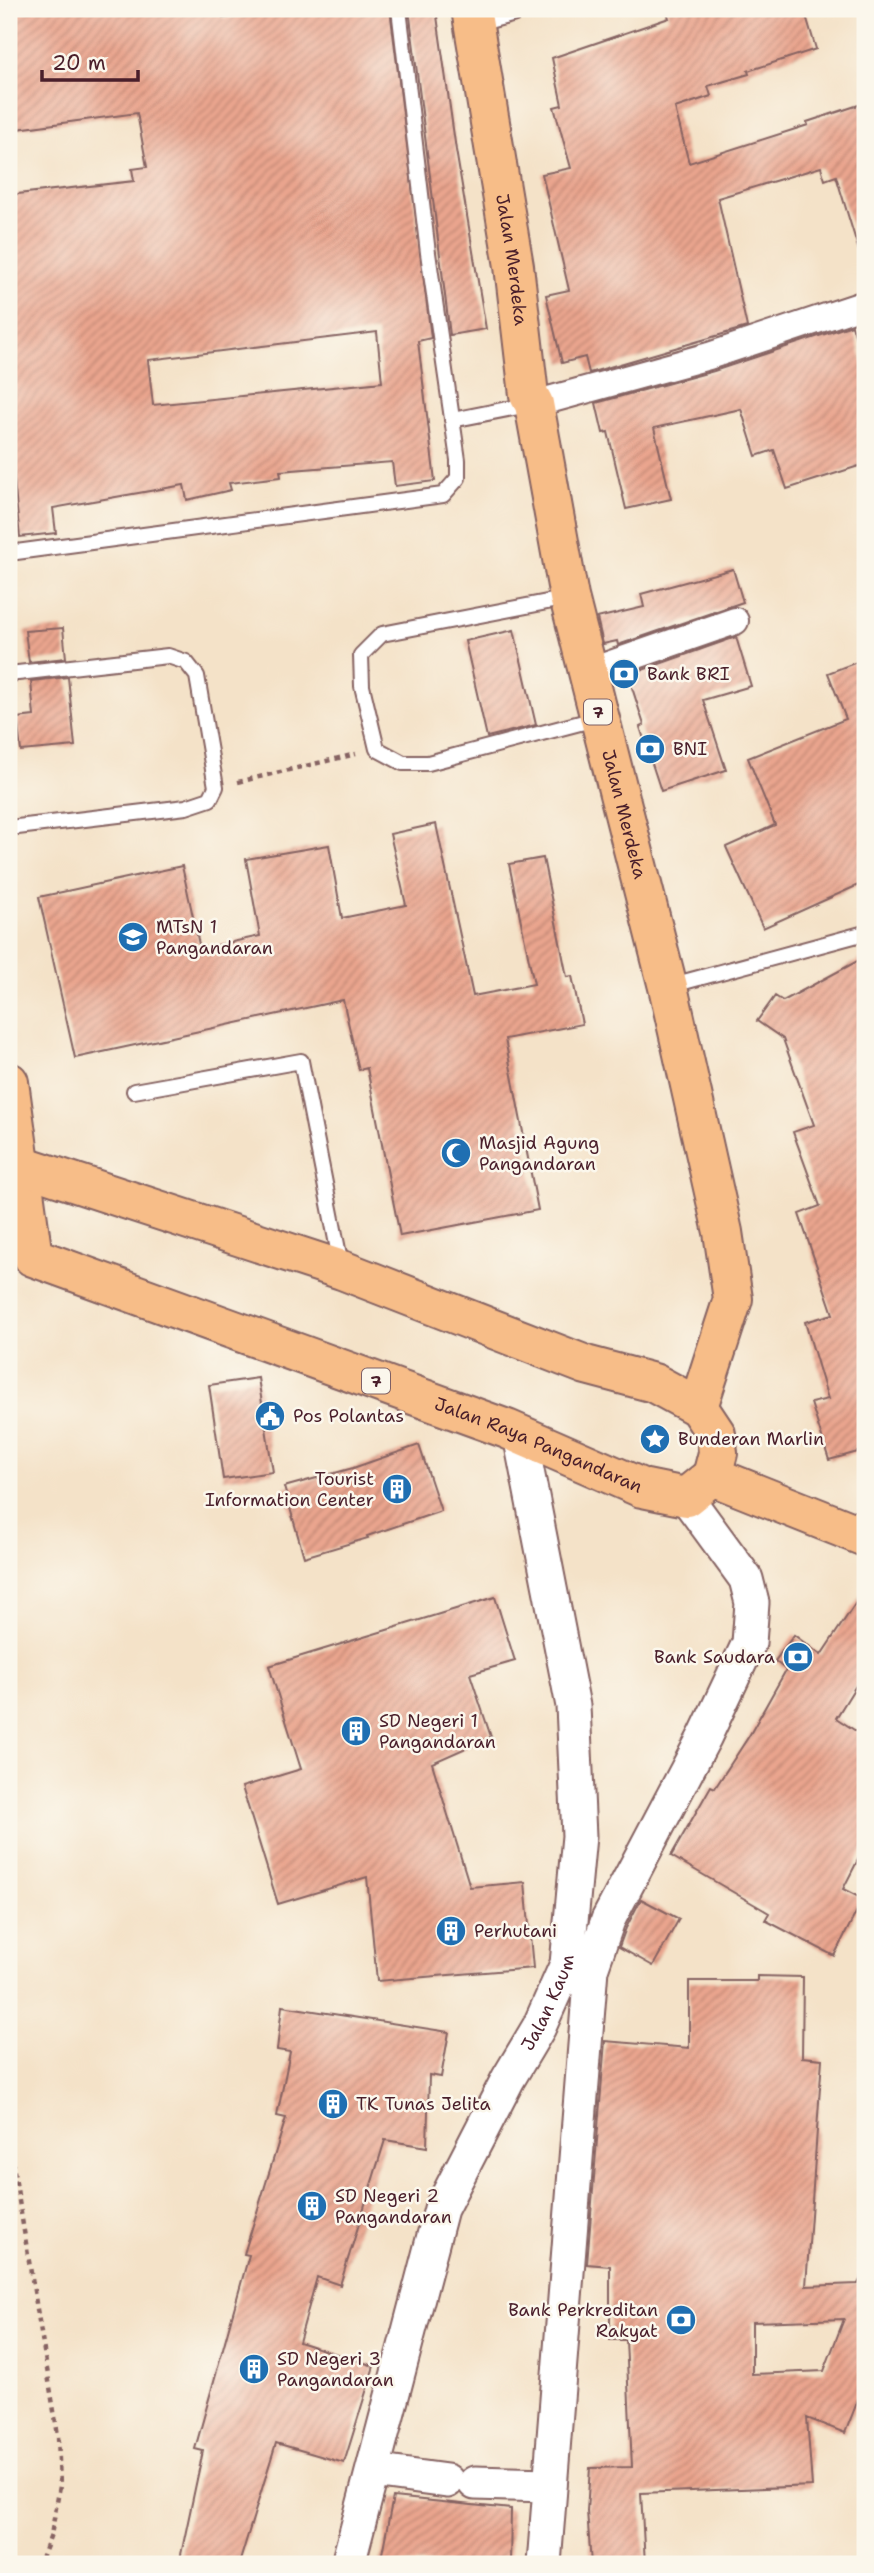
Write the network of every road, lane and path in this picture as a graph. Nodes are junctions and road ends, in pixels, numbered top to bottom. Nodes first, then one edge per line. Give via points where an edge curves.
1 (399, 9) edge
2 (511, 9) edge
3 (472, 14) edge
4 (865, 304) edge
5 (534, 404) junction
6 (452, 420) junction
7 (9, 553) edge
8 (569, 597) junction
9 (735, 621) dead end
10 (588, 672) junction
11 (9, 674) edge
12 (599, 718) junction
13 (377, 749) junction
14 (216, 787) junction
15 (9, 828) edge
16 (865, 933) edge
17 (668, 986) junction
18 (9, 1083) edge
19 (134, 1091) dead end
20 (15, 1163) edge
21 (21, 1252) edge
22 (342, 1270) junction
23 (698, 1407) junction
24 (520, 1435) junction
25 (699, 1486) junction
26 (865, 1537) edge
27 (9, 2141) edge
28 (373, 2471) junction
29 (550, 2485) junction
30 (40, 2564) edge
31 (348, 2564) edge
32 (544, 2564) edge

1 - 6 lane
2 - 3 street
3 - 5 highway, Jalan Merdeka / 7 via 514,266 529,395
4 - 5 street via 709,356
5 - 6 lane
5 - 8 highway, Jalan Merdeka / 7
6 - 7 lane via 458,478 443,495
8 - 10 highway, Jalan Merdeka / 7
8 - 13 lane via 382,634 360,655 362,686
9 - 10 street
10 - 12 highway, Jalan Merdeka / 7
11 - 14 lane via 168,656 186,662 197,676
12 - 13 lane via 428,763 403,763
12 - 17 highway, Jalan Merdeka / 7
13 - 14 path
14 - 15 lane via 210,799 186,807
16 - 17 lane
17 - 23 highway, Jalan Merdeka / 7 via 733,1298
18 - 20 highway, 7
19 - 22 lane via 302,1061
20 - 21 highway, 7
20 - 22 highway
21 - 24 highway, Jalan Raya Pangandaran / 7
22 - 23 highway via 586,1365 654,1383
23 - 25 highway via 716,1434 718,1453
24 - 25 highway, Jalan Raya Pangandaran / 7 via 642,1488
24 - 28 street, Jalan Kaum via 573,1706 579,1836 566,1964 539,2026 441,2210
25 - 26 highway, Jalan Raya Pangandaran / 7
25 - 29 street, Jalan Kaum via 746,1579 752,1603 749,1643 607,1920 591,1969
27 - 30 path via 58,2435 60,2486
28 - 29 street via 461,2482
28 - 31 street, Jalan Kaum
29 - 32 street, Jalan Kaum

